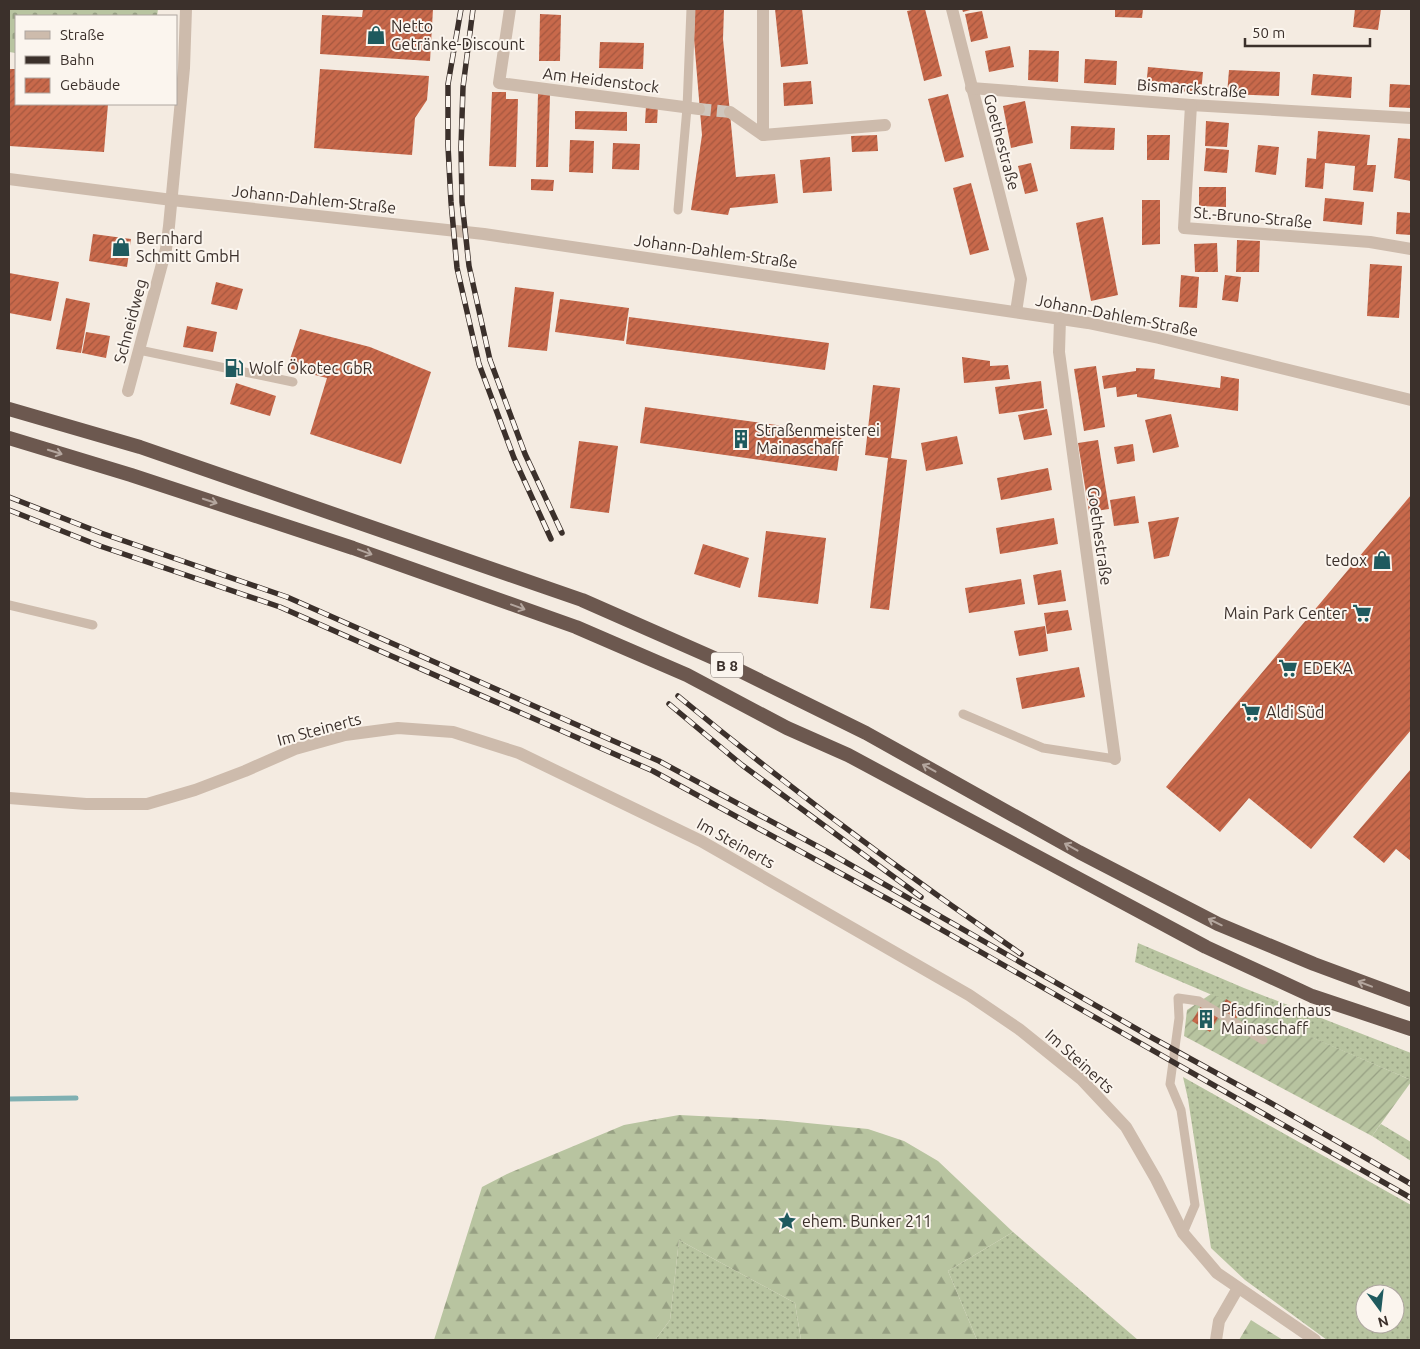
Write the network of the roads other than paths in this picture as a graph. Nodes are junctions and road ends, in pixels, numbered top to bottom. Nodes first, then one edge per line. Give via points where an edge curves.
1 (186, 9) edge
2 (510, 9) edge
3 (691, 9) edge
4 (763, 9) edge
5 (952, 9) edge
6 (971, 88) junction
7 (1191, 105) junction
8 (693, 108) junction
9 (730, 112) tunnel mouth
10 (1411, 118) edge
11 (885, 125) dead end
12 (763, 135) junction
13 (9, 179) edge
14 (172, 200) junction
15 (678, 210) dead end
16 (1411, 249) edge
17 (1016, 312) junction
18 (1060, 318) junction
19 (139, 350) junction
20 (292, 382) dead end
21 (128, 391) dead end
22 (1411, 400) edge
23 (9, 409) edge
24 (9, 438) edge
25 (10, 606) edge
26 (9, 616) edge
27 (93, 625) dead end
28 (964, 714) dead end
29 (1115, 759) joint
30 (9, 798) edge
31 (1411, 1000) edge
32 (1411, 1029) edge
33 (1263, 1040) dead end
34 (1183, 1233) junction
35 (1238, 1288) junction
36 (1216, 1340) edge
37 (1316, 1340) edge

1 - 14 street, Schneidweg
2 - 8 street, Am Heidenstock via 499,83
3 - 8 lane
4 - 12 street
5 - 6 street, Goethestraße
6 - 7 street, Bismarckstraße
6 - 17 street, Goethestraße via 1020,279
7 - 10 street, Bismarckstraße
7 - 16 street, St.-Bruno-Straße via 1184,228 1370,242
8 - 15 lane
9 - 12 street
11 - 12 street
13 - 14 street, Johann-Dahlem-Straße
14 - 17 street, Johann-Dahlem-Straße via 484,234
14 - 19 street, Schneidweg via 166,248
17 - 18 street, Johann-Dahlem-Straße
18 - 22 street, Johann-Dahlem-Straße via 1159,338
18 - 29 street, Goethestraße via 1059,352
19 - 20 lane
19 - 21 street, Schneidweg
31 -> 23 highway, B 8 via 1218,924 1079,852 866,733 716,659 582,600 140,447
24 -> 32 highway, B 8 via 343,545 576,627 687,675 787,728 848,755 1206,948 1312,996
25 - 26 lane
25 - 27 lane
28 - 29 lane via 1043,748
30 - 34 street, Im Steinerts via 86,804 147,804 203,787 295,749 345,735 398,728 453,732 519,753 701,841 969,995 1019,1029 1081,1079 1126,1127
33 - 34 lane via 1200,1002 1178,998 1179,1018 1170,1084 1181,1110 1195,1205
34 - 35 street, Im Steinerts via 1216,1273
35 - 36 street via 1219,1321
35 - 37 street, Im Steinerts

